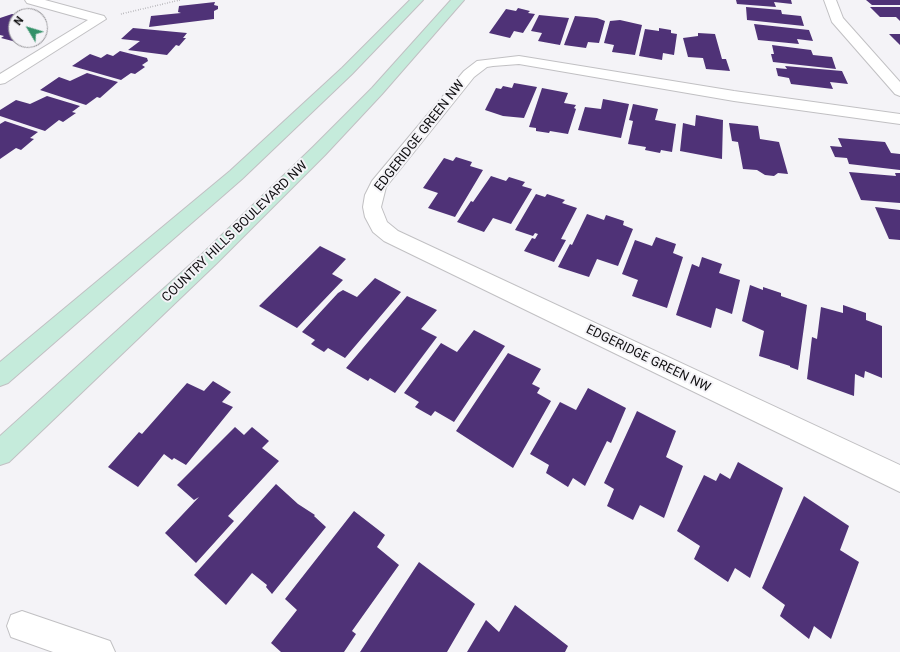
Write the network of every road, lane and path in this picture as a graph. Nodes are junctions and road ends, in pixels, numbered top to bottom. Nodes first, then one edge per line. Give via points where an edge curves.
1 (31, 0) edge
2 (180, 0) edge
3 (417, 0) edge
4 (458, 0) edge
5 (830, 0) edge
6 (99, 19) junction
7 (0, 80) edge
8 (900, 91) edge
9 (900, 119) edge
10 (0, 376) edge
11 (0, 453) edge
12 (900, 479) edge
13 (22, 626) dead end
14 (99, 652) edge

1 - 6 street
2 - 6 path
3 - 10 main road via 347,71 236,174
4 - 11 main road, COUNTRY HILLS BOULEVARD NW via 377,91 319,151 203,264
5 - 8 street via 838,19
6 - 7 street
9 - 12 street, EDGERIDGE GREEN NW via 734,96 519,60 493,62 482,64 469,74 378,185 372,206 374,217 380,227 391,236
13 - 14 street

